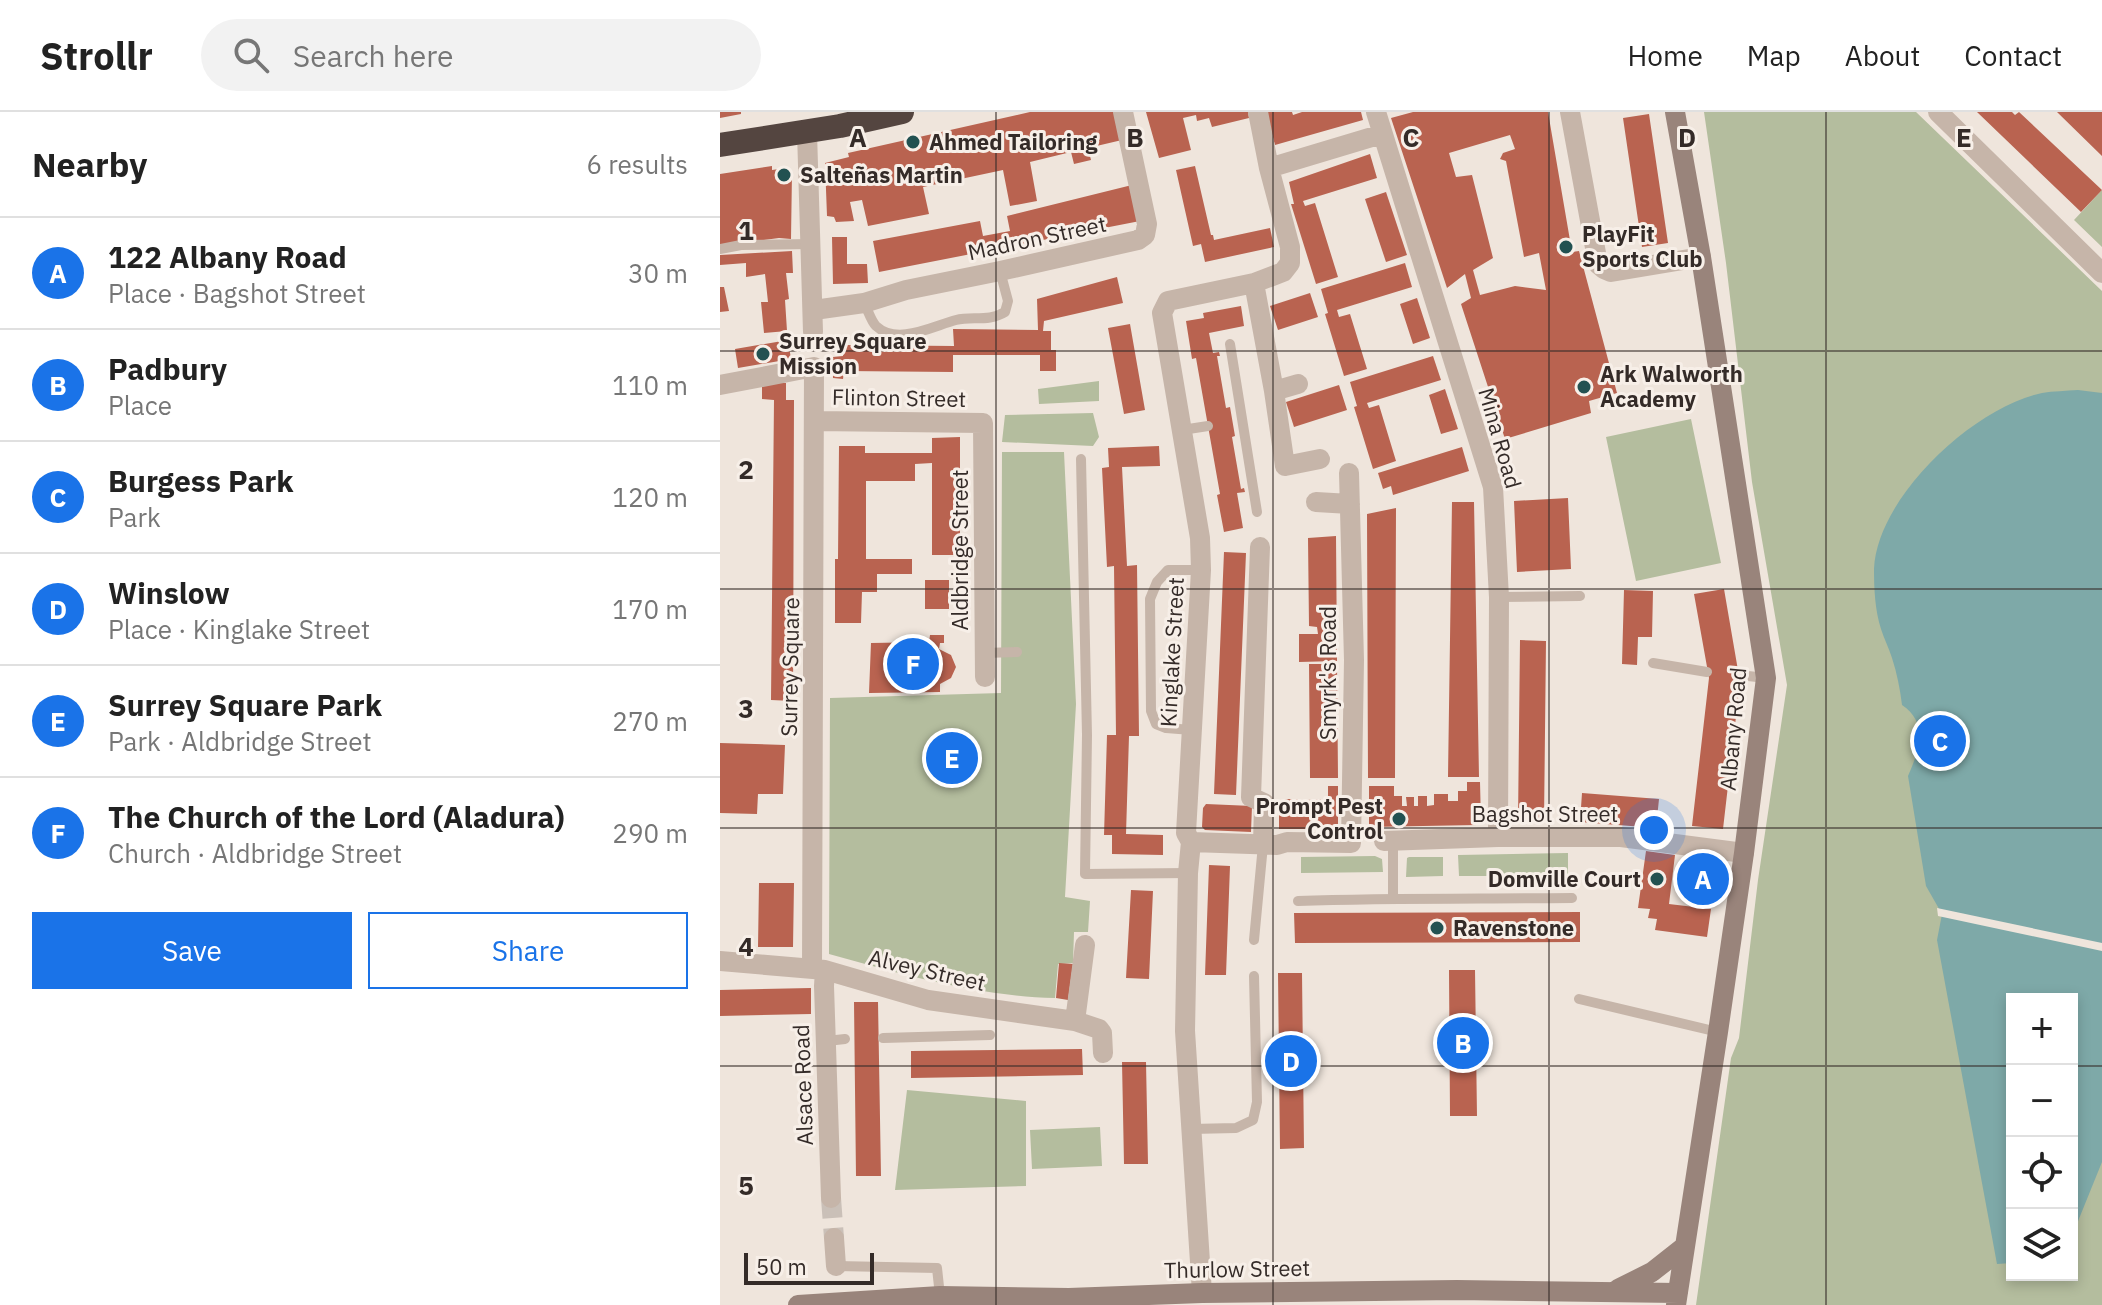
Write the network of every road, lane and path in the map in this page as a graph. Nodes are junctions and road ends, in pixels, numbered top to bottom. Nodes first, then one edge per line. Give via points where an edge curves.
1 (902, 112) edge
2 (1123, 112) edge
3 (1376, 112) edge
4 (1570, 112) edge
5 (1675, 112) edge
6 (1938, 112) edge
7 (1260, 120) edge
8 (814, 124) edge
9 (1382, 134) junction
10 (720, 145) edge
11 (1269, 168) junction
12 (812, 244) junction
13 (720, 249) edge
14 (1701, 257) junction
15 (1000, 271) junction
16 (2102, 273) edge
17 (1254, 283) junction
18 (864, 303) junction
19 (814, 310) junction
20 (813, 332) dead end
21 (1230, 344) dead end
22 (1298, 384) dead end
23 (720, 385) edge
24 (1274, 391) junction
25 (815, 421) junction
26 (983, 423) joint
27 (1208, 426) dead end
28 (1182, 430) junction
29 (1081, 459) dead end
30 (1320, 459) dead end
31 (1349, 473) dead end
32 (1316, 502) dead end
33 (1350, 504) junction
34 (1257, 512) dead end
35 (1260, 547) dead end
36 (1201, 570) junction
37 (1580, 596) dead end
38 (1499, 597) junction
39 (1017, 652) dead end
40 (985, 653) junction
41 (1653, 663) dead end
42 (1707, 672) dead end
43 (1739, 675) dead end
44 (985, 677) dead end
45 (1766, 678) junction
46 (1192, 730) junction
47 (1498, 837) junction
48 (1389, 841) joint
49 (1191, 842) junction
50 (1263, 845) junction
51 (1744, 853) junction
52 (1188, 873) junction
53 (1393, 898) junction
54 (1572, 898) dead end
55 (1298, 901) dead end
56 (1254, 940) dead end
57 (1085, 945) dead end
58 (720, 961) edge
59 (819, 970) junction
60 (1254, 976) dead end
61 (1579, 999) dead end
62 (1075, 1021) junction
63 (1718, 1032) junction
64 (990, 1035) dead end
65 (883, 1038) dead end
66 (1103, 1053) dead end
67 (1191, 1129) junction
68 (831, 1198) tunnel mouth
69 (834, 1238) tunnel mouth
70 (1685, 1246) junction
71 (836, 1266) joint
72 (1202, 1293) junction
73 (940, 1296) junction
74 (1614, 1297) edge
75 (1677, 1299) edge
76 (1070, 1301) edge
77 (830, 1304) edge
78 (798, 1305) edge

1 - 8 highway
2 - 15 street, Madron Street via 1145,235
3 - 9 street, Mina Road
4 - 14 street via 1598,264 1611,272
5 - 14 main road, Albany Road
6 - 16 street
7 - 11 street, Kinglake Street
8 - 10 highway
8 - 12 street
9 - 11 street
9 - 38 street, Mina Road via 1493,487
11 - 17 street, Kinglake Street via 1290,263 1283,272
12 - 13 lane
12 - 19 street
14 - 45 main road, Albany Road
15 - 18 street, Madron Street
15 - 18 lane via 1008,301 996,318 958,319 895,335 876,325
17 - 24 street
17 - 28 street, Kinglake Street via 1168,301 1162,313
18 - 19 street, Madron Street
19 - 20 street
21 - 34 lane via 1237,421
22 - 24 street
23 - 25 street, Surrey Square via 814,367
24 - 30 street via 1285,466
25 - 26 street, Flinton Street
25 - 59 street, Surrey Square
26 - 40 street, Aldbridge Street
27 - 28 lane
28 - 36 street, Kinglake Street
29 - 52 lane via 1085,874
31 - 33 street, Smyrk's Road
32 - 33 street
33 - 50 street, Smyrk's Road via 1351,843
35 - 50 street via 1251,797 1264,803
36 - 46 street, Kinglake Street
36 - 46 lane via 1168,570 1150,599 1151,711 1156,724
37 - 38 lane
38 - 47 street, Mina Road
39 - 40 lane
40 - 44 street, Aldbridge Street
41 - 42 lane
43 - 45 lane
45 - 51 main road, Albany Road
46 - 49 street, Kinglake Street via 1186,833
47 - 48 street, Bagshot Street
47 - 51 street, Bagshot Street via 1621,837
48 - 53 lane, Bagshot Street
49 - 50 street
49 - 52 street, Kinglake Street
50 - 56 lane
51 - 63 main road, Albany Road
52 - 67 street, Kinglake Street via 1185,1031
53 - 54 lane
53 - 55 lane
57 - 62 street
58 - 59 street, Alvey Street
59 - 62 street, Alvey Street via 928,1000
59 - 68 street, Alsace Road via 836,1040
60 - 67 lane via 1253,1120 1236,1128
61 - 63 lane
62 - 66 street via 1099,1029
63 - 70 main road, Albany Road
64 - 65 lane
67 - 72 street, Kinglake Street
69 - 71 street
70 - 74 main road
70 - 75 main road, Albany Road
71 - 73 lane via 937,1268
72 - 74 main road, Thurlow Street via 1442,1290
72 - 76 main road, Thurlow Street
73 - 76 main road, Thurlow Street
73 - 77 main road, Thurlow Street
74 - 75 main road, Thurlow Street
77 - 78 main road, Thurlow Street

